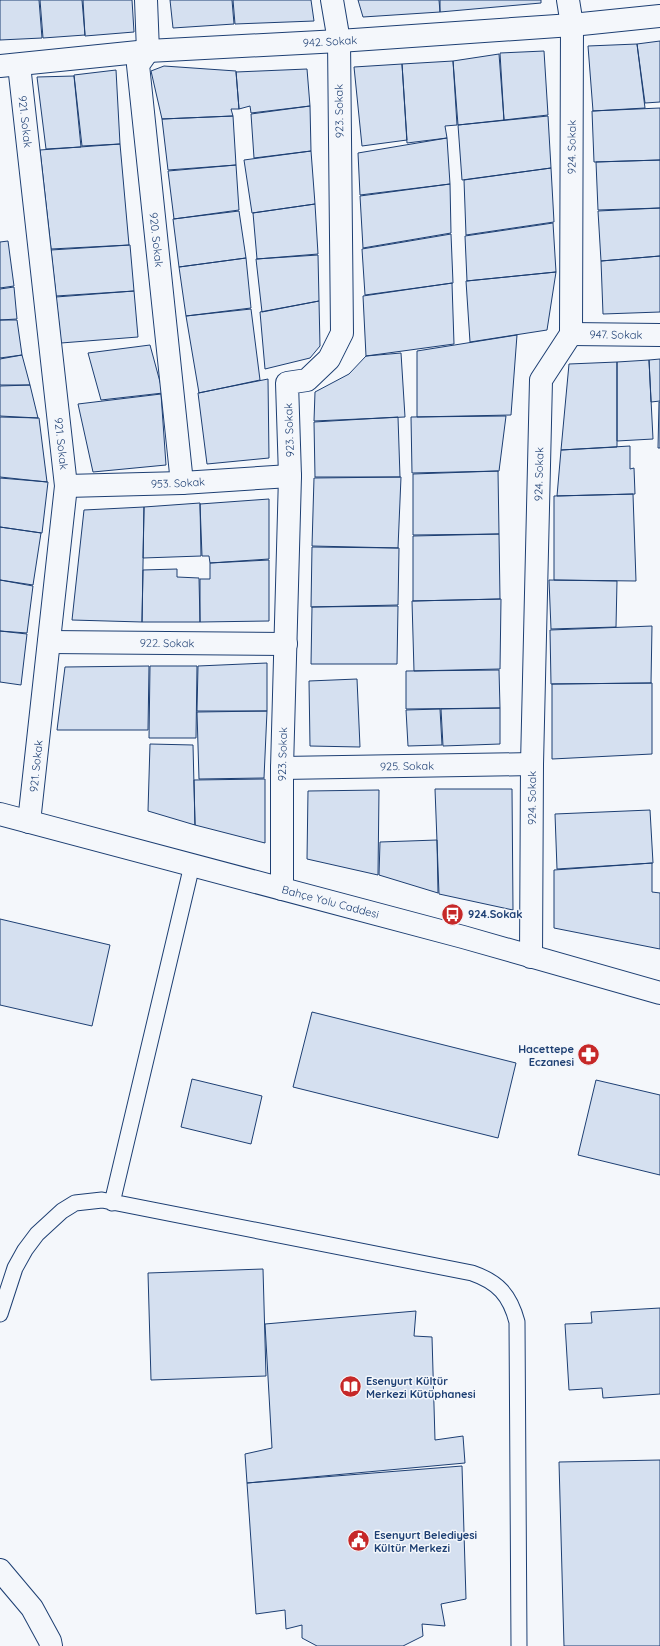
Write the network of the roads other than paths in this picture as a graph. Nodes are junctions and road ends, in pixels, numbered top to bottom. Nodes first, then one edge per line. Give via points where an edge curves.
1 (146, 0) edge
2 (332, 0) edge
3 (568, 0) edge
4 (660, 16) edge
5 (572, 25) junction
6 (339, 41) junction
7 (148, 51) junction
8 (9, 65) edge
9 (571, 334) junction
10 (660, 335) edge
11 (290, 476) junction
12 (182, 483) junction
13 (66, 486) junction
14 (49, 642) junction
15 (286, 644) junction
16 (532, 764) junction
17 (282, 768) junction
18 (0, 814) edge
19 (29, 822) junction
20 (192, 865) junction
21 (282, 889) junction
22 (531, 957) junction
23 (660, 993) edge
24 (112, 1203) junction
25 (0, 1314) edge
26 (0, 1570) edge
27 (51, 1646) edge
28 (519, 1646) edge

1 - 7 street
2 - 6 street, 923. Sokak
3 - 5 street, 924. Sokak
4 - 5 street, 942. Sokak
5 - 6 street, 942. Sokak
5 - 9 street, 924. Sokak
6 - 7 street, 942. Sokak
6 - 11 street, 923. Sokak via 342,333 329,359 307,380 287,384
7 - 8 street, 942. Sokak
7 - 12 street, 920. Sokak via 138,65
8 - 13 street, 921. Sokak
9 - 10 street, 947. Sokak
9 - 16 street, 924. Sokak via 541,380
11 - 12 street, 953. Sokak
11 - 15 street, 923. Sokak
12 - 13 street, 953. Sokak
13 - 14 street, 921. Sokak
14 - 15 street, 922. Sokak
14 - 19 street, 921. Sokak
15 - 17 street, 923. Sokak
16 - 17 street, 925. Sokak
16 - 22 street, 924. Sokak
17 - 21 street, 923. Sokak
18 - 19 street, Bahçe Yolu Caddesi
19 - 20 street, Bahçe Yolu Caddesi
20 - 21 street, Bahçe Yolu Caddesi
20 - 24 lane
21 - 22 street, Bahçe Yolu Caddesi
22 - 23 street, Bahçe Yolu Caddesi
24 - 25 lane via 102,1200 75,1203 51,1220 29,1245 15,1268
24 - 28 lane via 472,1273 485,1278 507,1296 514,1308 517,1322
26 - 27 street via 32,1608

